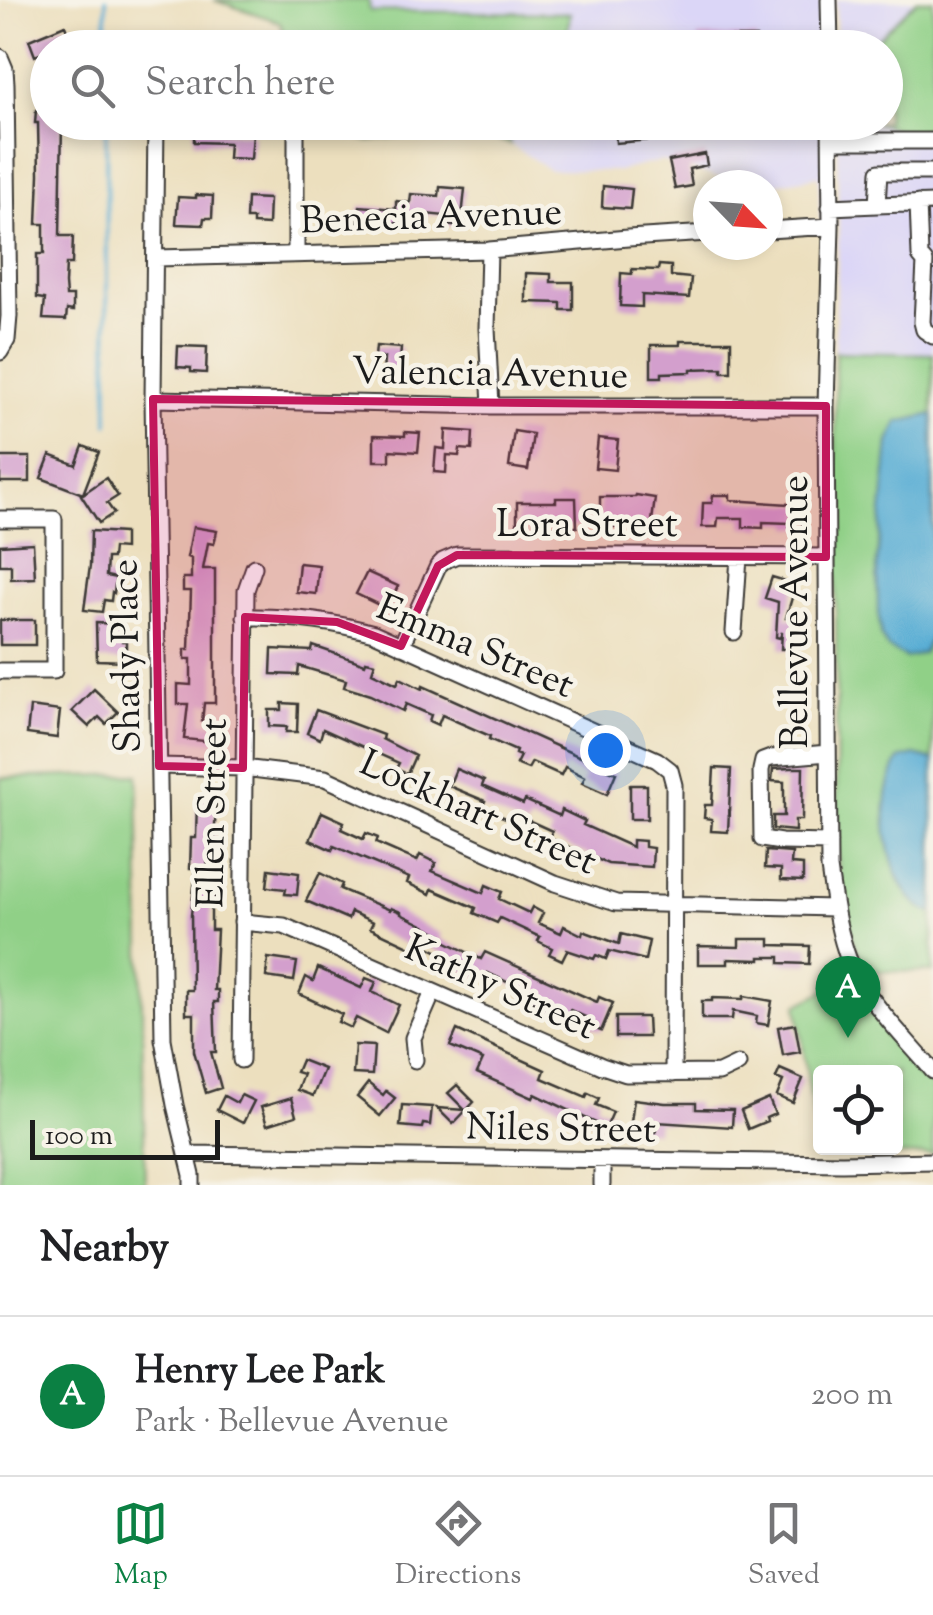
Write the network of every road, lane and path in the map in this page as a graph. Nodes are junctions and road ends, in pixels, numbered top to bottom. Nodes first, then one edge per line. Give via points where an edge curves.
1 (829, 0) edge
2 (830, 30) edge
3 (0, 57) edge
4 (156, 140) edge
5 (296, 140) edge
6 (830, 141) joint
7 (933, 141) edge
8 (933, 172) edge
9 (926, 203) edge
10 (878, 205) junction
11 (3, 206) edge
12 (830, 207) junction
13 (831, 226) junction
14 (783, 229) edge
15 (693, 234) edge
16 (490, 250) junction
17 (296, 253) junction
18 (156, 258) junction
19 (933, 336) edge
20 (2, 349) edge
21 (153, 399) junction
22 (491, 406) junction
23 (826, 406) junction
24 (0, 519) edge
25 (739, 557) junction
26 (826, 558) junction
27 (254, 567) dead end
28 (245, 617) junction
29 (734, 632) dead end
30 (400, 646) junction
31 (0, 672) edge
32 (828, 753) junction
33 (160, 766) junction
34 (243, 768) junction
35 (829, 843) junction
36 (674, 904) junction
37 (834, 908) junction
38 (242, 922) junction
39 (433, 992) junction
40 (241, 1060) dead end
41 (415, 1060) dead end
42 (738, 1064) dead end
43 (933, 1071) edge
44 (673, 1074) junction
45 (187, 1154) junction
46 (602, 1160) junction
47 (933, 1161) edge
48 (192, 1185) edge
49 (602, 1185) edge

1 - 2 street
3 - 11 street via 6,84
4 - 18 street, Shady Place
5 - 17 street
6 - 7 street
6 - 12 street, Bellevue Avenue
8 - 10 street via 879,172
9 - 10 street
9 - 19 street via 922,322
10 - 12 street
11 - 20 street via 10,316
12 - 13 street, Bellevue Avenue
13 - 14 street
13 - 23 street, Bellevue Avenue
15 - 16 street, Benecia Avenue
16 - 17 street, Benecia Avenue
16 - 22 street
17 - 18 street, Benecia Avenue
18 - 21 street, Shady Place
21 - 22 street, Valencia Avenue
21 - 33 street, Shady Place
22 - 23 street, Valencia Avenue
23 - 26 street, Bellevue Avenue
24 - 31 street via 54,519 54,671
25 - 26 street, Lora Street
25 - 29 street
25 - 30 street, Lora Street via 451,557 438,566
26 - 32 street, Bellevue Avenue
27 - 28 street, Ellen Street
28 - 30 street, Emma Street via 337,622
28 - 34 street, Ellen Street
30 - 36 street, Emma Street via 670,770
32 - 35 street, Bellevue Avenue
32 - 35 street via 771,758 760,770 762,838
33 - 34 street, Lockhart Street
33 - 45 street, Shady Place via 163,1039
34 - 36 street, Lockhart Street via 325,778 616,904
34 - 38 street, Ellen Street
35 - 37 street, Bellevue Avenue
36 - 37 street, Lockhart Street
36 - 44 street
37 - 43 street, Bellevue Avenue via 847,956 876,1005
38 - 39 street, Kathy Street via 284,926
38 - 40 street, Ellen Street
39 - 41 street via 412,1038
39 - 44 street, Kathy Street via 602,1066 626,1074
42 - 44 street, Kathy Street via 719,1073
45 - 46 street, Niles Street
45 - 48 street, Shady Place
46 - 47 street, Niles Street
46 - 49 street

